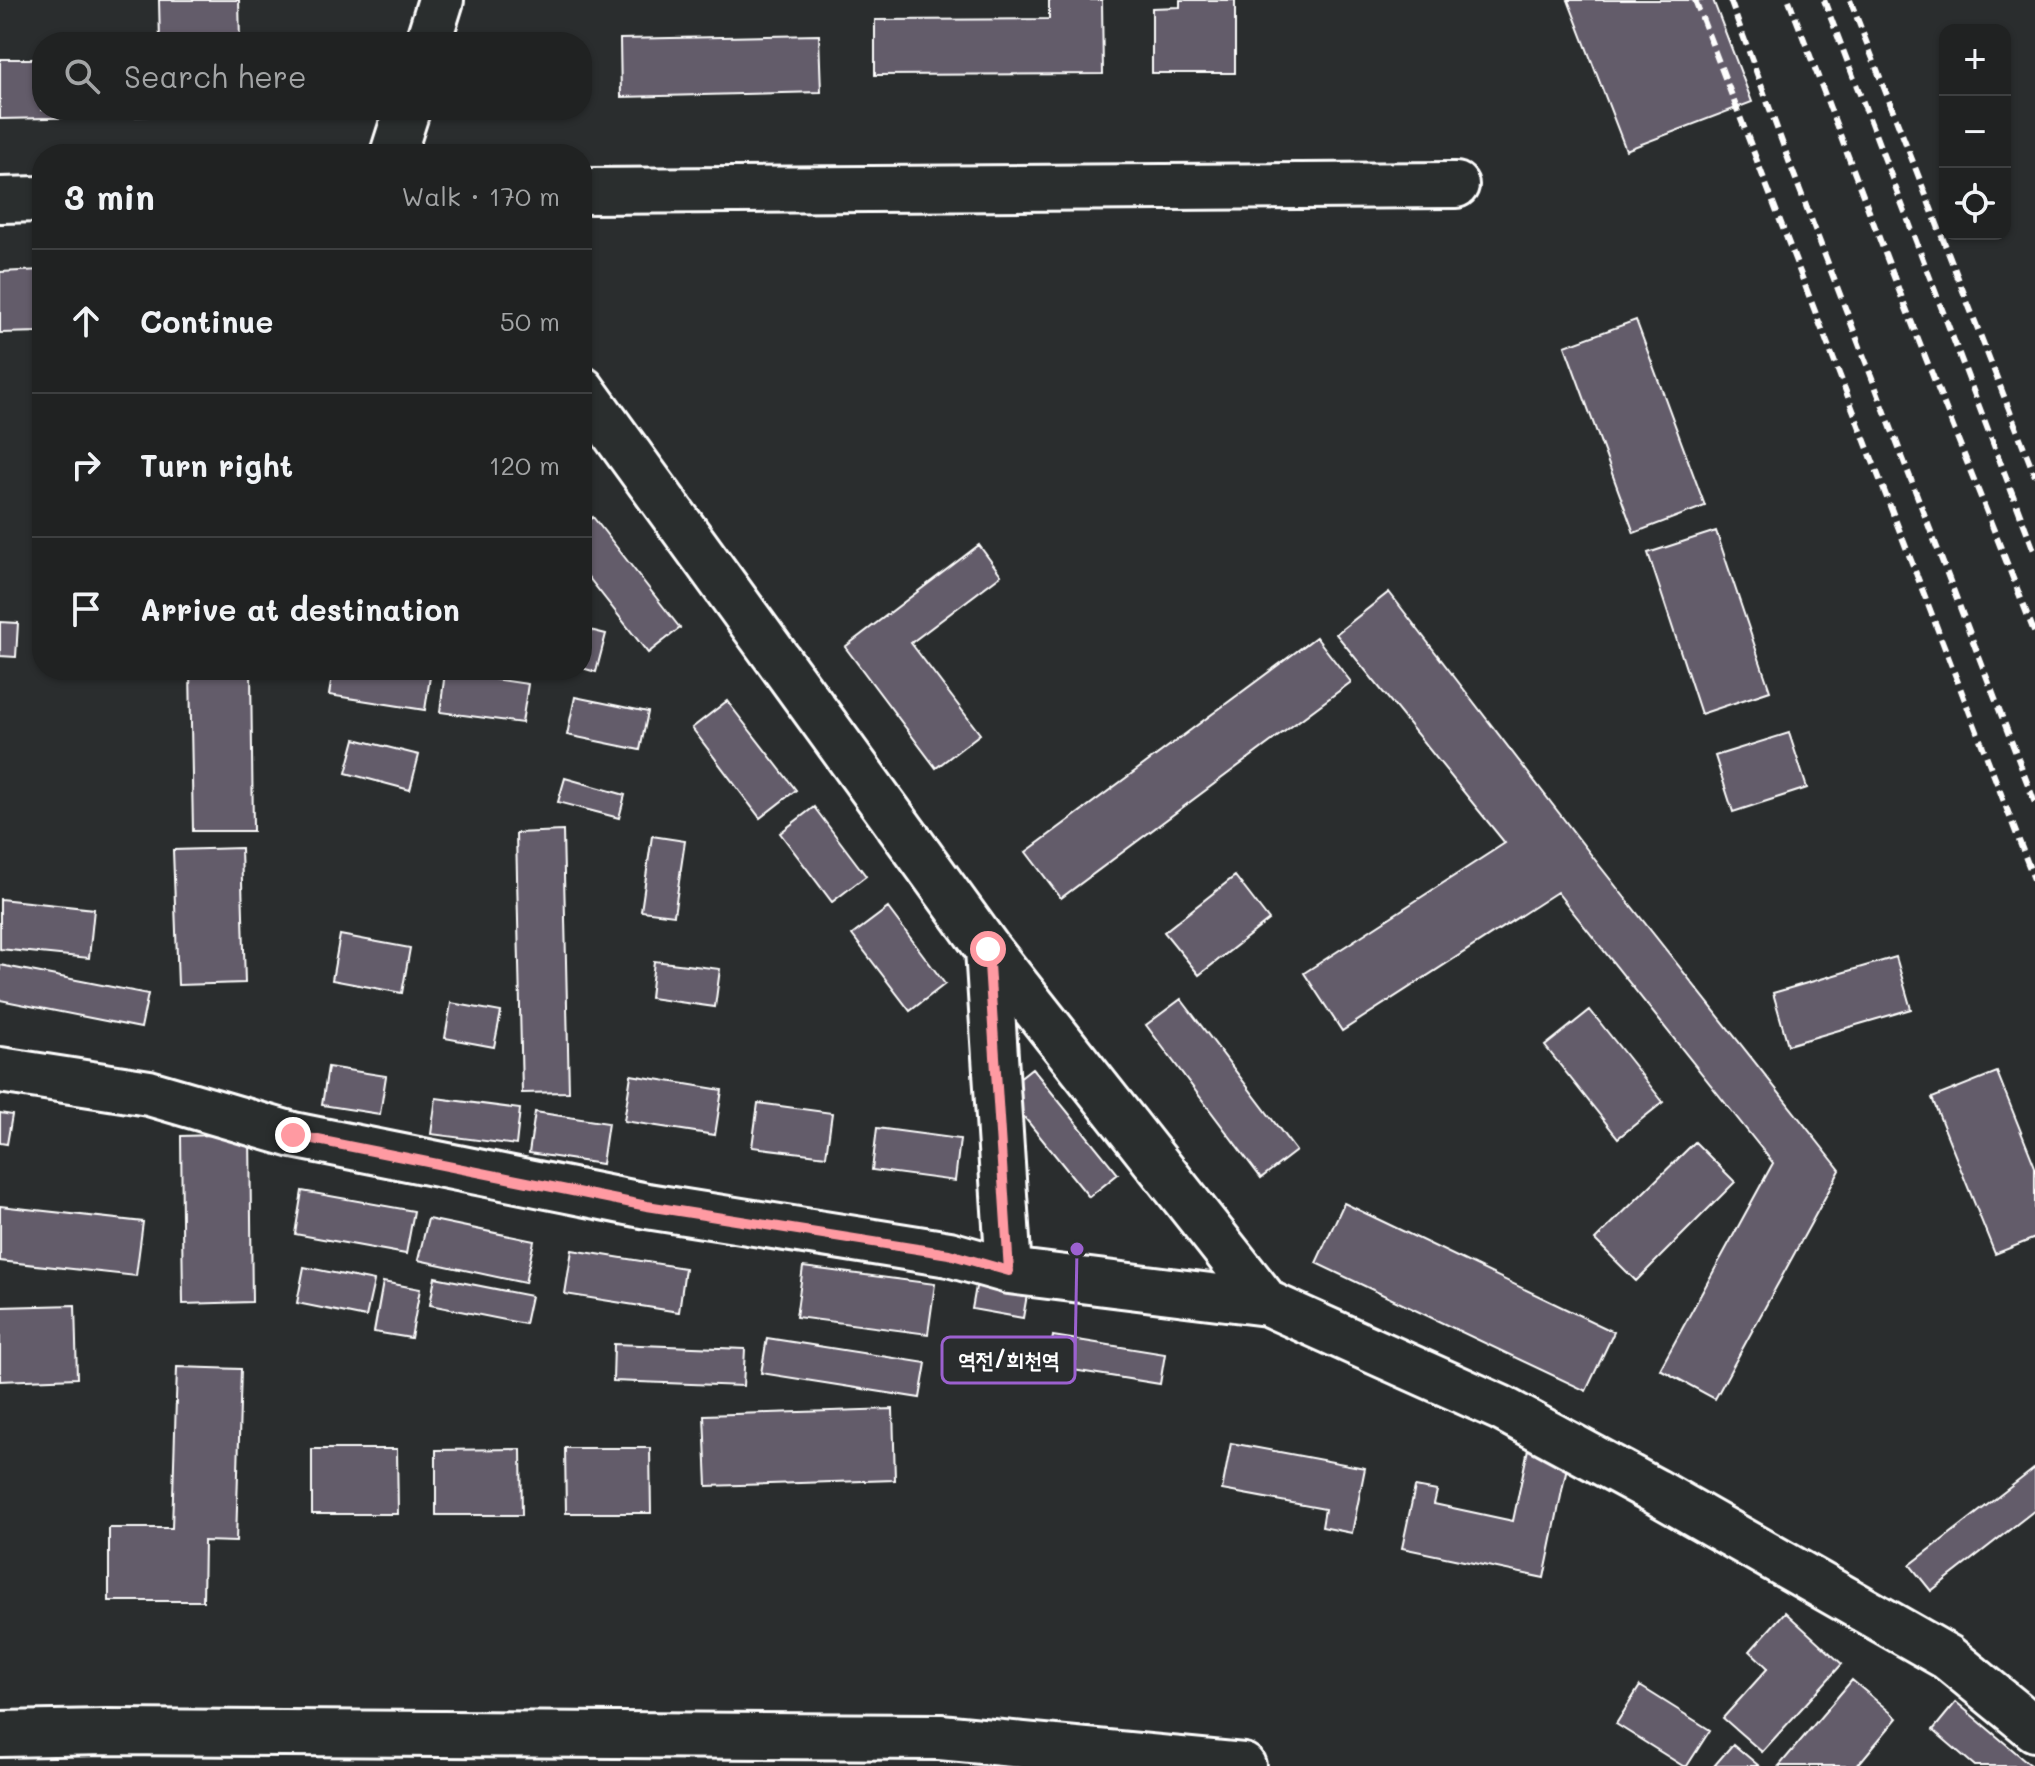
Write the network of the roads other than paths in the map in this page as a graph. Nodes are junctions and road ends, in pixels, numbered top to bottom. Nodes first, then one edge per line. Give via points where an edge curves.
1 (441, 0) edge
2 (431, 32) edge
3 (404, 120) edge
4 (396, 144) edge
5 (1456, 185) dead end
6 (592, 191) edge
7 (32, 199) edge
8 (0, 200) edge
9 (592, 403) edge
10 (988, 949) junction
11 (0, 1070) edge
12 (1009, 1271) junction
13 (1267, 1303) junction
14 (2035, 1729) edge
15 (0, 1734) edge
16 (1243, 1766) edge

1 - 2 street
3 - 4 street
5 - 6 street
7 - 8 street
9 - 10 street
10 - 12 street
10 - 13 street
11 - 12 street via 149,1093 308,1138 647,1206 949,1254
12 - 13 street
13 - 14 street via 1501,1408 1668,1499 1947,1657
15 - 16 street via 940,1737

